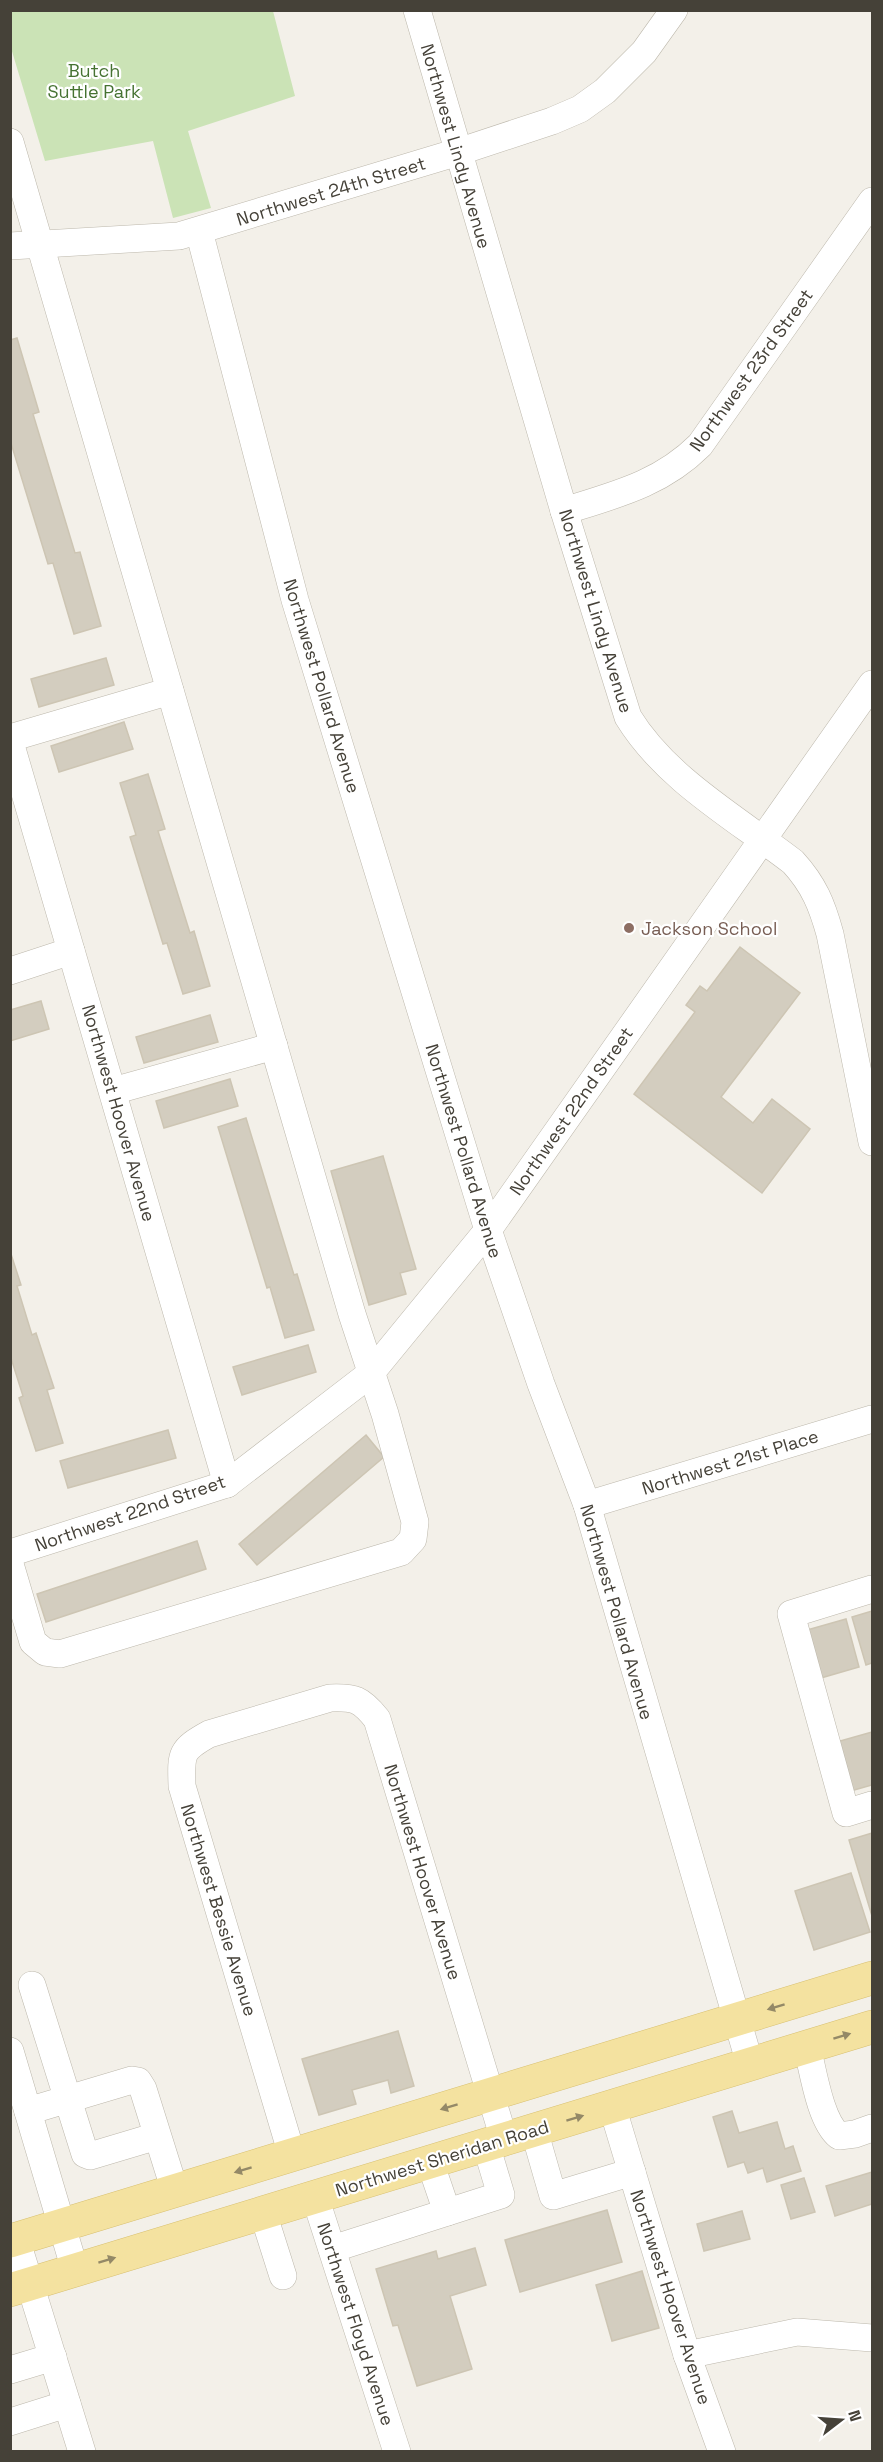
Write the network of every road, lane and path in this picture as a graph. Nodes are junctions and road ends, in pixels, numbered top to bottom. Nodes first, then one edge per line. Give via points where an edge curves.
1 (417, 10) edge
2 (674, 10) edge
3 (10, 142) edge
4 (458, 152) junction
5 (873, 201) edge
6 (199, 231) junction
7 (41, 244) junction
8 (10, 246) edge
9 (564, 511) junction
10 (873, 684) edge
11 (170, 691) junction
12 (10, 738) edge
13 (10, 742) edge
14 (763, 839) junction
15 (71, 951) junction
16 (10, 971) edge
17 (274, 1046) junction
18 (113, 1091) junction
19 (873, 1142) edge
20 (488, 1230) junction
21 (370, 1374) junction
22 (873, 1419) edge
23 (227, 1484) junction
24 (587, 1505) junction
25 (10, 1553) edge
26 (10, 1564) edge
27 (873, 1589) edge
28 (267, 1716) joint
29 (873, 1805) edge
30 (873, 1978) edge
31 (32, 1985) dead end
32 (737, 2019) junction
33 (873, 2027) edge
34 (807, 2047) junction
35 (12, 2061) edge
36 (750, 2064) junction
37 (490, 2094) junction
38 (67, 2100) junction
39 (612, 2106) junction
40 (28, 2112) junction
41 (873, 2128) edge
42 (157, 2136) junction
43 (508, 2138) junction
44 (292, 2155) junction
45 (430, 2162) junction
46 (632, 2172) junction
47 (174, 2191) junction
48 (315, 2197) junction
49 (447, 2212) junction
50 (263, 2213) junction
51 (61, 2226) junction
52 (13, 2240) edge
53 (332, 2249) junction
54 (75, 2270) junction
55 (283, 2276) dead end
56 (21, 2287) edge
57 (873, 2338) edge
58 (687, 2355) junction
59 (53, 2357) junction
60 (10, 2370) edge
61 (68, 2404) junction
62 (10, 2422) edge
63 (82, 2451) edge
64 (397, 2451) edge
65 (722, 2451) edge

1 - 4 street, Northwest Lindy Avenue
2 - 4 street, Northwest 24th Street via 626,72 580,109
3 - 7 street
4 - 6 street, Northwest 24th Street
4 - 9 street, Northwest Lindy Avenue
5 - 9 street, Northwest 23rd Street via 700,445 686,459 647,483
6 - 7 street, Northwest 24th Street via 154,238
6 - 20 street, Northwest Pollard Avenue via 295,600
7 - 8 street, Northwest 24th Street
7 - 11 street
9 - 14 street, Northwest Lindy Avenue via 628,717 646,744 673,772
10 - 14 street, Northwest 22nd Street
11 - 12 street
11 - 17 street
13 - 15 street, Northwest Hoover Avenue
14 - 19 street, Northwest Lindy Avenue via 809,880 822,907
14 - 20 street, Northwest 22nd Street
15 - 16 street
15 - 18 street, Northwest Hoover Avenue
17 - 18 street
17 - 21 street
18 - 23 street, Northwest Hoover Avenue
20 - 21 street, Northwest 22nd Street
20 - 24 street, Northwest Pollard Avenue
21 - 23 street, Northwest 22nd Street
21 - 26 street via 415,1522 413,1539 401,1552 60,1654 45,1652 33,1642
22 - 24 street, Northwest 21st Place
23 - 25 street, Northwest 22nd Street
24 - 32 street, Northwest Pollard Avenue
27 - 29 street via 791,1614 846,1813
28 - 37 street, Northwest Hoover Avenue via 330,1698 350,1697 366,1705 377,1719
28 - 44 street, Northwest Bessie Avenue via 209,1734 191,1744 181,1759 182,1786
30 -> 32 main road
31 - 38 street
32 - 36 street, Northwest Pollard Avenue
32 - 37 main road
34 -> 33 main road, Northwest Sheridan Road
34 - 36 main road, Northwest Sheridan Road
34 - 41 street via 832,2130 839,2136
35 - 40 street
36 - 39 main road, Northwest Sheridan Road
37 - 43 street, Northwest Hoover Avenue
37 -> 44 main road
38 - 40 street
38 - 42 street via 85,2154 90,2156
38 - 42 street via 138,2081
43 -> 39 main road, Northwest Sheridan Road
39 - 46 street, Northwest Hoover Avenue
40 - 51 street
42 - 47 street
43 - 45 main road, Northwest Sheridan Road
43 - 46 street via 553,2196
43 - 49 street via 501,2195
44 -> 47 main road
45 - 48 main road, Northwest Sheridan Road
45 - 49 street
46 - 58 street, Northwest Hoover Avenue
47 - 51 main road
48 - 50 main road, Northwest Sheridan Road
48 - 53 street, Northwest Floyd Avenue
49 - 53 street
54 -> 50 main road, Northwest Sheridan Road
50 - 55 street
51 - 52 main road
51 - 54 street
52 - 56 street
53 - 64 street, Northwest Floyd Avenue
54 - 56 main road, Northwest Sheridan Road
56 - 59 street
57 - 58 street via 797,2332
58 - 65 street, Northwest Hoover Avenue
59 - 60 street
59 - 61 street
61 - 62 street
61 - 63 street

